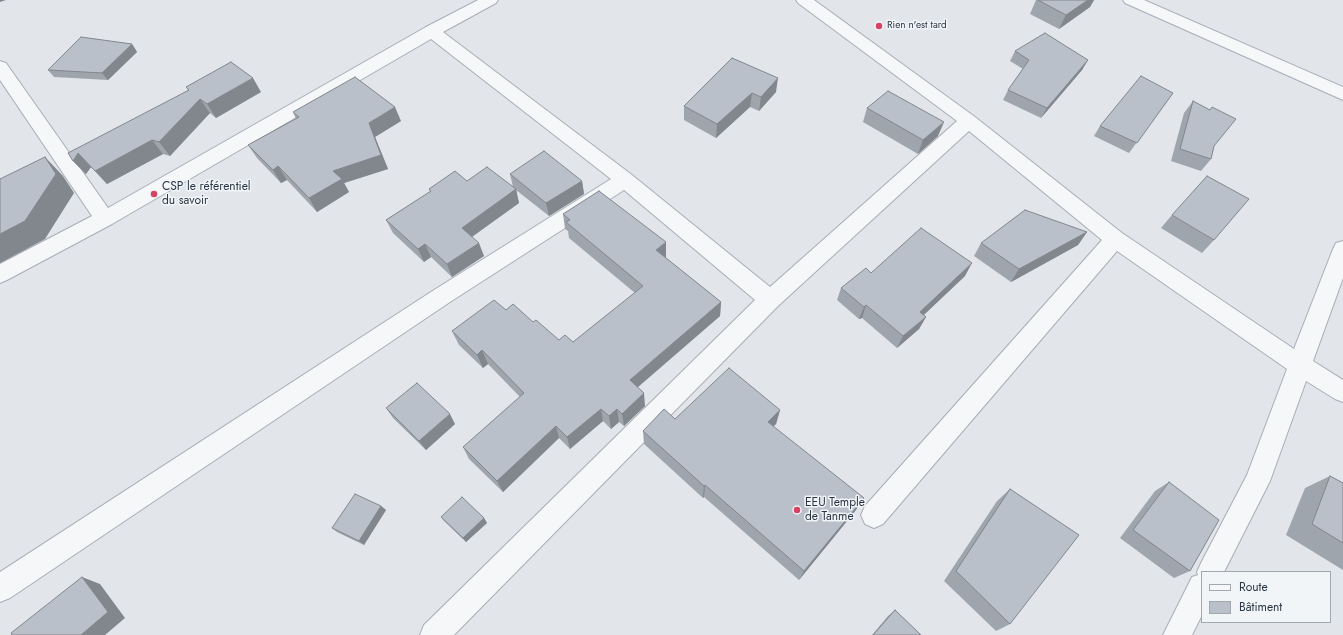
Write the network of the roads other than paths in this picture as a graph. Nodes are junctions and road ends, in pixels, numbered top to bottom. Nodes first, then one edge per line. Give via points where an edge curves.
1 (490, 0) edge
2 (804, 0) edge
3 (1131, 0) edge
4 (432, 31) junction
5 (0, 67) edge
6 (1343, 94) edge
7 (969, 121) junction
8 (625, 180) junction
9 (105, 219) junction
10 (1115, 239) junction
11 (1343, 249) edge
12 (0, 274) edge
13 (770, 300) junction
14 (1299, 365) junction
15 (1343, 392) edge
16 (874, 515) dead end
17 (1211, 571) edge
18 (0, 588) edge
19 (1201, 589) edge
20 (434, 635) edge
21 (1177, 635) edge

1 - 4 street
2 - 7 street
3 - 6 street
4 - 8 street
4 - 9 street
5 - 9 street
7 - 10 street
7 - 13 street
8 - 13 street
8 - 18 street via 442,296
9 - 12 street
10 - 14 street
10 - 16 street
11 - 14 street
13 - 20 street
14 - 15 street
14 - 17 street via 1257,481
19 - 21 street

